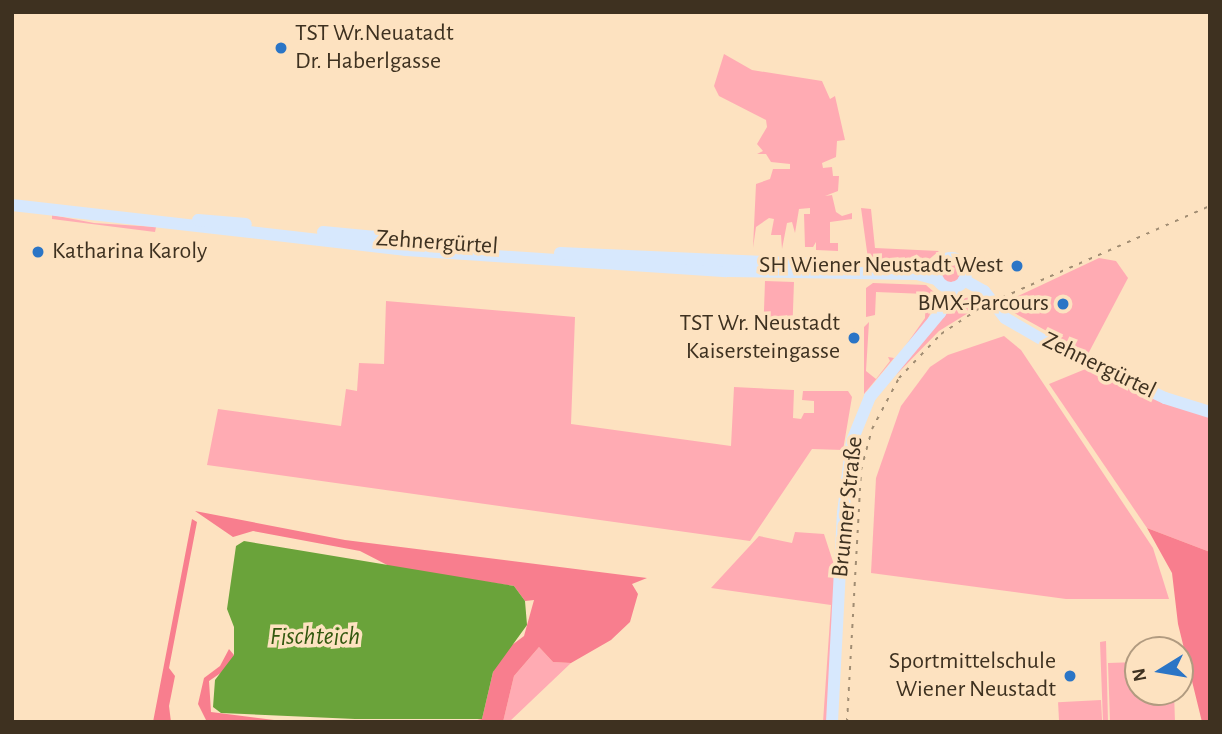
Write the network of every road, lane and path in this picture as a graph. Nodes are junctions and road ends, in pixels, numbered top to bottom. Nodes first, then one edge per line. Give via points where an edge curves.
1 (12, 197) edge
2 (12, 205) edge
3 (863, 272) junction
4 (946, 280) junction
5 (1210, 412) edge
6 (832, 722) edge

1 - 3 main road, Zehnergürtel via 335,235 565,253 845,265
2 - 3 main road, Zehnergürtel via 406,250 726,271
3 - 4 main road, Zehnergürtel
4 - 5 main road, Zehnergürtel via 984,291 1005,318 1031,334 1166,398
4 - 6 main road, Brunner Straße via 934,317 870,397 852,441 843,513

